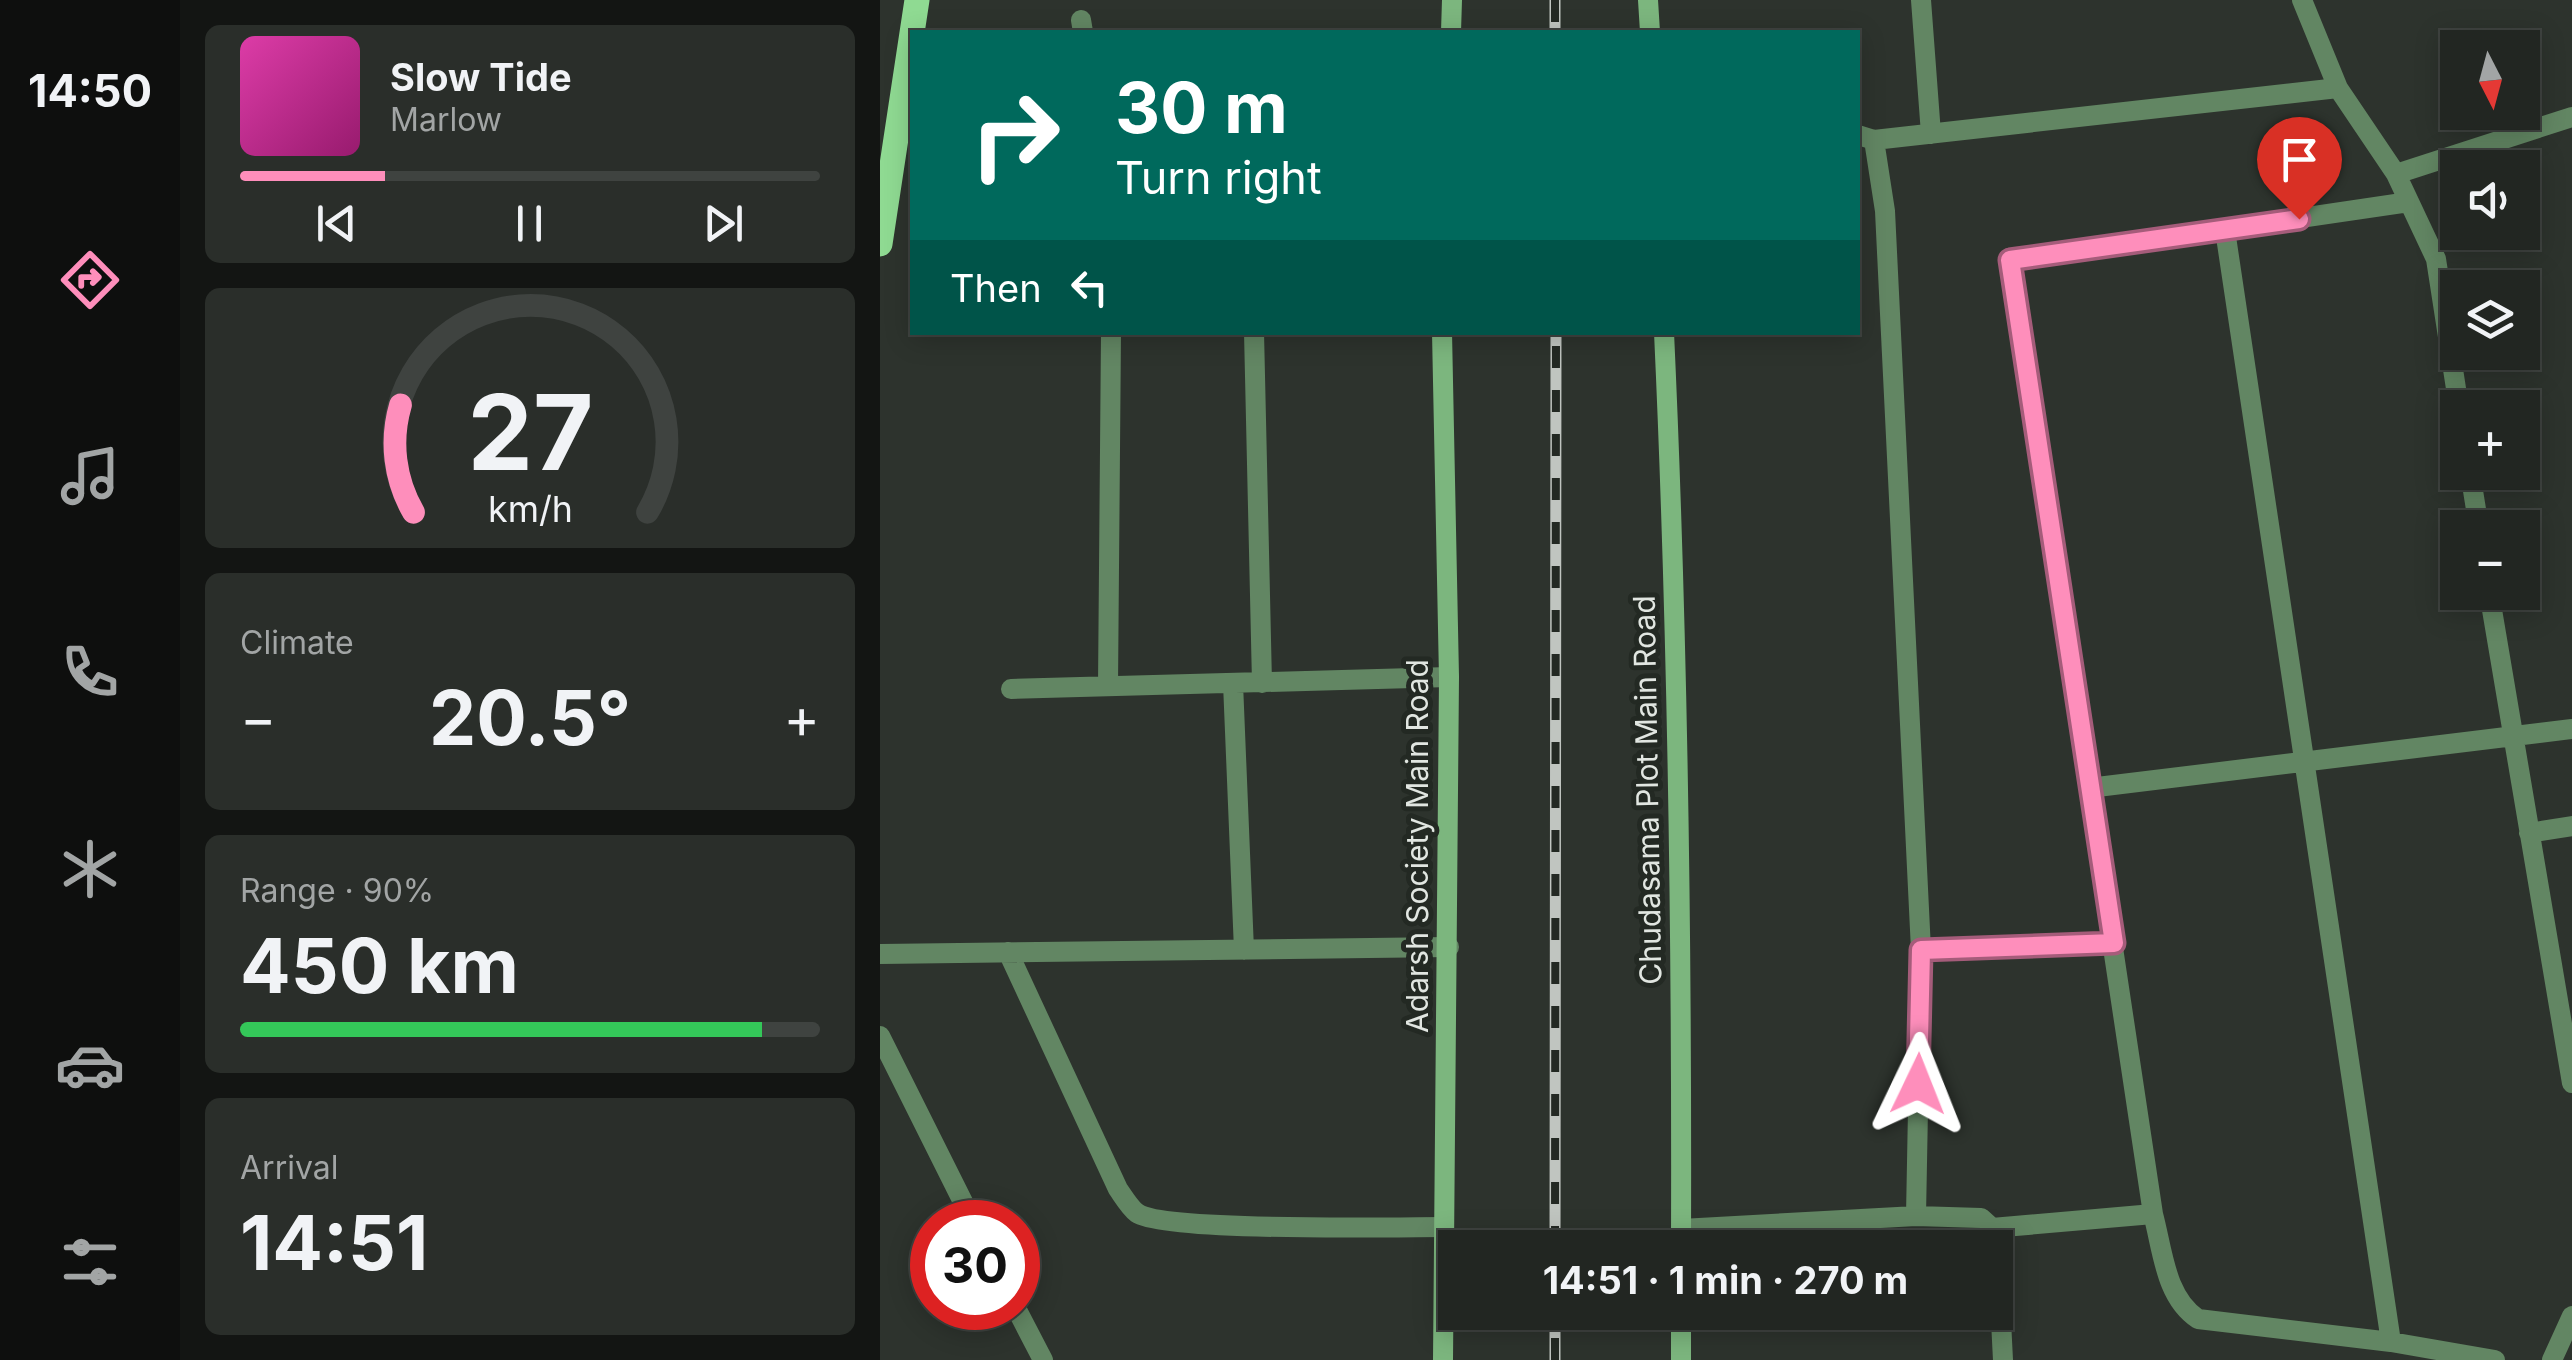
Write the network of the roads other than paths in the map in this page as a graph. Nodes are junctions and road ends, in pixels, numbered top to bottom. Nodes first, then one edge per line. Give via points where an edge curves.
1 (917, 0) edge
2 (1452, 0) edge
3 (1648, 0) edge
4 (1921, 0) edge
5 (2302, 0) edge
6 (912, 30) edge
7 (1451, 30) edge
8 (1650, 30) edge
9 (910, 46) edge
10 (2338, 88) junction
11 (2572, 117) edge
12 (1930, 134) junction
13 (1866, 138) edge
14 (2396, 174) junction
15 (2409, 202) junction
16 (2225, 230) junction
17 (880, 244) edge
18 (1111, 335) edge
19 (1254, 335) edge
20 (1442, 335) edge
21 (1664, 335) edge
22 (2457, 390) edge
23 (2492, 610) edge
24 (1449, 677) junction
25 (1234, 683) junction
26 (1262, 683) junction
27 (1108, 686) junction
28 (1010, 689) dead end
29 (2572, 728) edge
30 (2512, 736) junction
31 (2304, 762) junction
32 (2089, 788) junction
33 (2572, 826) edge
34 (2528, 833) junction
35 (2114, 943) junction
36 (1449, 947) junction
37 (1244, 950) junction
38 (1921, 950) junction
39 (1008, 952) junction
40 (880, 954) edge
41 (880, 1036) edge
42 (2572, 1084) edge
43 (962, 1200) edge
44 (2154, 1214) junction
45 (1916, 1216) junction
46 (1444, 1227) junction
47 (1992, 1228) junction
48 (1681, 1230) edge
49 (1766, 1230) edge
50 (2572, 1316) edge
51 (1027, 1330) edge
52 (1681, 1330) edge
53 (2392, 1342) junction
54 (1043, 1360) edge
55 (1443, 1360) edge
56 (1680, 1360) edge
57 (2002, 1360) edge
58 (2494, 1360) edge
59 (2552, 1360) edge

1 - 6 main road
2 - 7 street
3 - 8 street
4 - 12 street
5 - 10 street
9 - 17 main road
10 - 12 street
10 - 14 street
11 - 14 street
12 - 13 street
13 - 38 street via 1885,212
14 - 15 street
15 - 16 street
15 - 22 street via 2436,259
16 - 31 street
16 - 32 street via 2010,260
18 - 27 street
19 - 26 street
20 - 24 street, Adarsh Society Main Road
21 - 48 street, Chudasama Plot Main Road via 1682,986
23 - 30 street
24 - 26 street
24 - 36 street, Adarsh Society Main Road
25 - 26 street
25 - 27 street
25 - 37 street
27 - 28 street
29 - 30 street
30 - 31 street
30 - 34 street
31 - 32 street
31 - 53 street
32 - 35 street
33 - 34 street
34 - 42 street
35 - 38 street
35 - 44 street
36 - 37 street
36 - 46 street, Adarsh Society Main Road
37 - 39 street
38 - 45 street
39 - 40 street
39 - 46 street via 1118,1189 1138,1214 1286,1227
41 - 43 street
44 - 47 street
44 - 53 street via 2172,1290 2181,1308 2198,1319
45 - 47 street via 1981,1218
45 - 49 street
46 - 55 street, Adarsh Society Main Road
47 - 57 street
50 - 59 street
51 - 54 street
52 - 56 street
53 - 58 street

